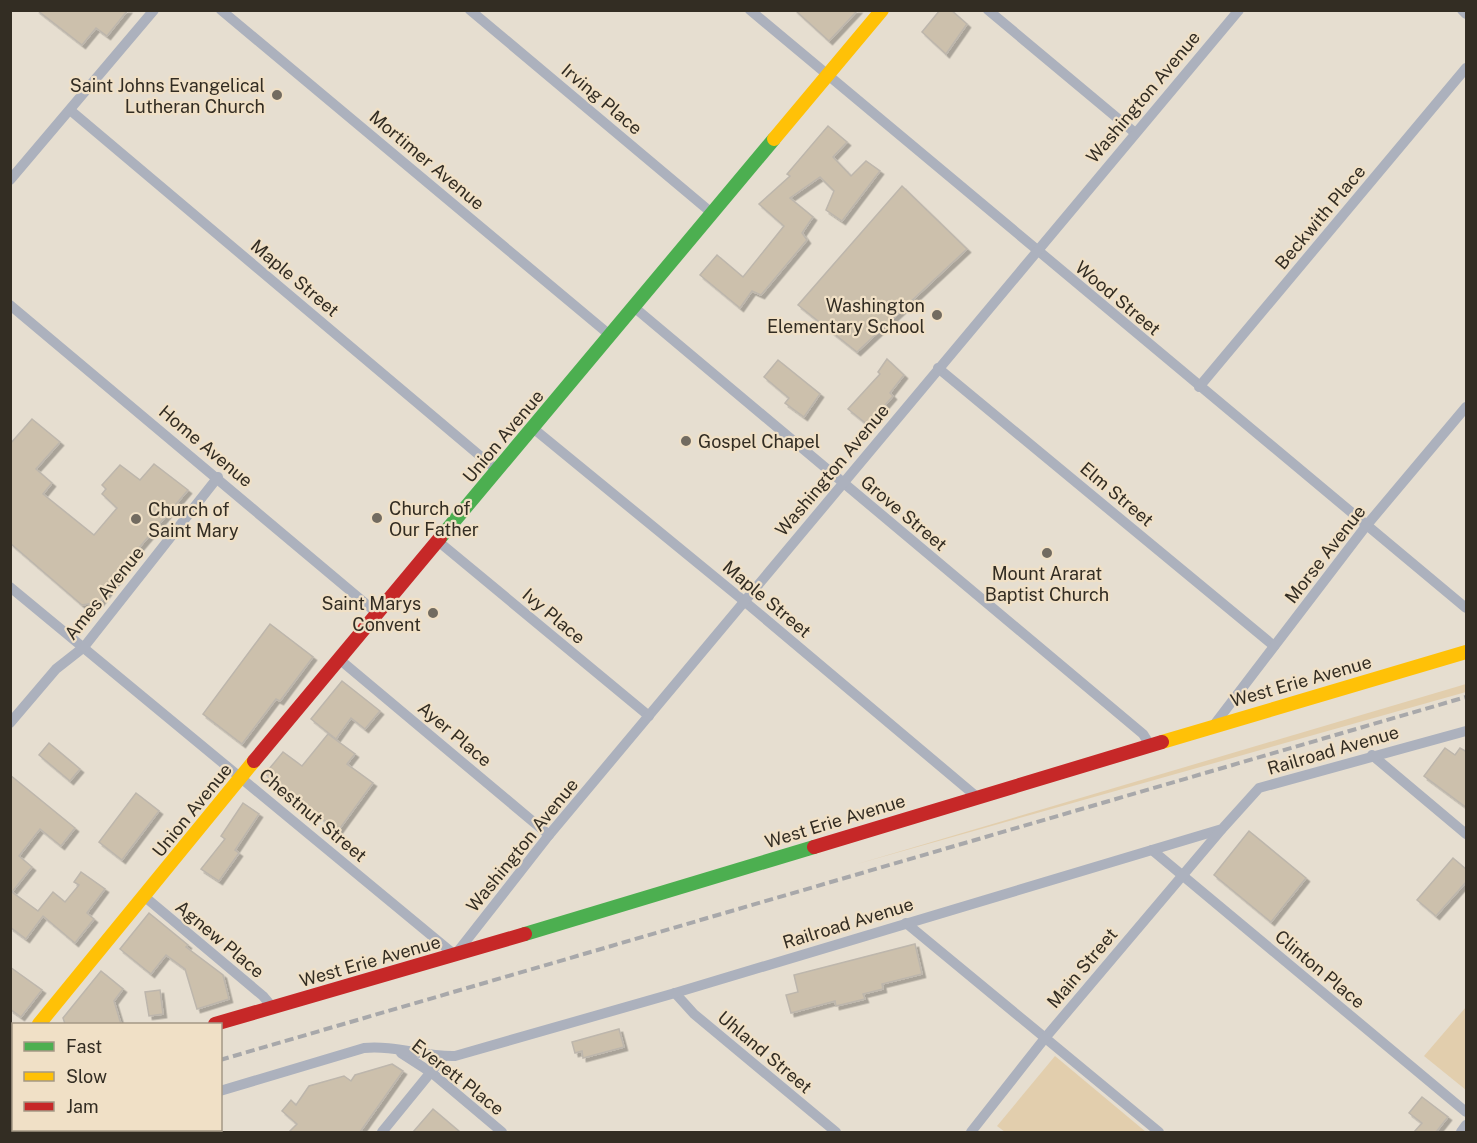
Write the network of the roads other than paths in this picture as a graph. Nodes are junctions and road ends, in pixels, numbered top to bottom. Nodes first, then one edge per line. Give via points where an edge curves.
1 (154, 10) edge
2 (221, 10) edge
3 (470, 10) edge
4 (750, 10) edge
5 (882, 10) edge
6 (988, 10) edge
7 (1239, 10) edge
8 (1462, 10) edge
9 (1467, 14) edge
10 (1467, 68) edge
11 (828, 75) junction
12 (70, 110) junction
13 (1134, 132) junction
14 (10, 180) edge
15 (713, 214) junction
16 (1036, 250) junction
17 (10, 305) edge
18 (635, 308) junction
19 (611, 336) junction
20 (938, 368) junction
21 (1200, 387) junction
22 (1467, 407) edge
23 (534, 429) junction
24 (498, 471) junction
25 (218, 477) junction
26 (843, 483) junction
27 (1366, 526) junction
28 (439, 542) junction
29 (10, 587) edge
30 (744, 601) junction
31 (1467, 608) edge
32 (378, 614) junction
33 (1274, 646) junction
34 (84, 647) junction
35 (1467, 652) edge
36 (339, 659) junction
37 (649, 716) junction
38 (10, 723) edge
39 (1214, 725) junction
40 (1467, 731) edge
41 (1150, 745) junction
42 (1372, 755) junction
43 (242, 777) junction
44 (977, 797) junction
45 (1222, 829) junction
46 (1467, 834) edge
47 (549, 835) junction
48 (1152, 850) junction
49 (1182, 875) junction
50 (144, 897) junction
51 (906, 923) junction
52 (455, 955) junction
53 (675, 993) junction
54 (273, 1008) junction
55 (40, 1023) edge
56 (219, 1023) edge
57 (1045, 1038) junction
58 (393, 1048) junction
59 (444, 1056) junction
60 (432, 1073) junction
61 (222, 1089) edge
62 (1467, 1112) edge
63 (1467, 1125) edge
64 (382, 1132) edge
65 (502, 1132) edge
66 (836, 1132) edge
67 (971, 1132) edge
68 (1159, 1132) edge
69 (1461, 1132) edge

1 - 12 street
2 - 19 street, Mortimer Avenue
3 - 15 street, Irving Place
4 - 11 street, Wood Street
5 - 11 main road, Union Avenue
6 - 13 street
7 - 13 street, Washington Avenue
8 - 9 street
10 - 21 street, Beckwith Place
11 - 15 main road, Union Avenue
11 - 16 street, Wood Street
12 - 14 street
12 - 24 street, Maple Street
13 - 16 street, Washington Avenue
15 - 18 main road, Union Avenue
16 - 20 street, Washington Avenue
16 - 21 street, Wood Street
17 - 25 street, Home Avenue
18 - 19 main road, Union Avenue
18 - 26 street, Grove Street
19 - 23 main road, Union Avenue
20 - 26 street, Washington Avenue
20 - 33 street, Elm Street
21 - 27 street, Wood Street
22 - 27 street, Morse Avenue
23 - 24 main road, Union Avenue
23 - 30 street, Maple Street
24 - 28 main road, Union Avenue
25 - 32 street, Home Avenue
25 - 34 street, Ames Avenue
26 - 30 street, Washington Avenue
26 - 41 street, Grove Street via 1143,734
27 - 31 street, Wood Street
27 - 33 street, Morse Avenue
28 - 32 main road, Union Avenue
28 - 37 street, Ivy Place
29 - 34 street, Chestnut Street
30 - 37 street, Washington Avenue
30 - 44 street, Maple Street
32 - 36 main road, Union Avenue
33 - 39 street, Morse Avenue
34 - 38 street, Ames Avenue via 56,669
34 - 43 street, Chestnut Street
35 - 39 main road, West Erie Avenue
36 - 43 main road, Union Avenue
36 - 47 street, Ayer Place
37 - 47 street, Washington Avenue
39 - 41 main road, West Erie Avenue
40 - 42 street, Railroad Avenue
41 - 44 main road, West Erie Avenue
42 - 45 street, Railroad Avenue via 1259,788
42 - 46 street
43 - 50 main road, Union Avenue
43 - 52 street, Chestnut Street
44 - 52 main road, West Erie Avenue
45 - 48 street, Railroad Avenue
45 - 49 street, Main Street
47 - 52 street, Washington Avenue
48 - 49 street, Clinton Place
48 - 51 street, Railroad Avenue
49 - 57 street, Main Street
49 - 62 street, Clinton Place
50 - 54 street, Agnew Place
50 - 55 main road, Union Avenue
51 - 53 street, Railroad Avenue
51 - 57 street
52 - 54 main road, West Erie Avenue
53 - 59 street, Railroad Avenue
53 - 66 street, Uhland Street via 694,1014
54 - 56 main road, West Erie Avenue
57 - 67 street, Main Street
57 - 68 street
58 - 59 street, Railroad Avenue
58 - 60 street, Everett Place
58 - 61 street, Railroad Avenue via 364,1048
59 - 60 street
60 - 64 street
60 - 65 street, Everett Place
63 - 69 street

